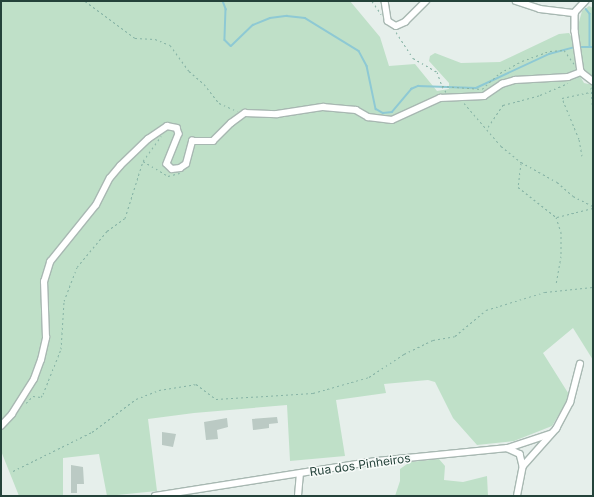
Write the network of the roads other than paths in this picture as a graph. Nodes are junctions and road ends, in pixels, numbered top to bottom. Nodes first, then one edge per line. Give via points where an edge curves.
1 (385, 1) edge
2 (426, 1) edge
3 (516, 1) edge
4 (586, 1) edge
5 (575, 13) junction
6 (581, 72) junction
7 (592, 80) edge
8 (580, 364) dead end
9 (1, 426) edge
10 (550, 434) junction
11 (508, 448) junction
12 (523, 466) junction
13 (300, 474) junction
14 (185, 494) edge
15 (155, 496) edge
16 (298, 496) edge
17 (517, 496) edge

1 - 2 street via 390,23 401,25
3 - 5 street via 540,9
4 - 5 street
5 - 6 street
6 - 7 street
6 - 9 street via 568,77 514,80 502,84 484,96 449,97 430,102 392,120 368,117 356,110 323,107 277,114 251,113 241,116 213,141 192,141 184,166 172,169 167,164 179,134 177,128 167,126 132,153 110,178 96,205 50,262 44,282 46,338 41,360 34,379 12,414
8 - 10 street via 570,403 560,423
10 - 11 street, Rua dos Pinheiros
10 - 12 street
11 - 12 street via 520,454
11 - 13 street, Rua dos Pinheiros via 377,462
12 - 17 street
13 - 14 street, Rua dos Pinheiros
13 - 16 street
14 - 15 street, Rua dos Pinheiros

